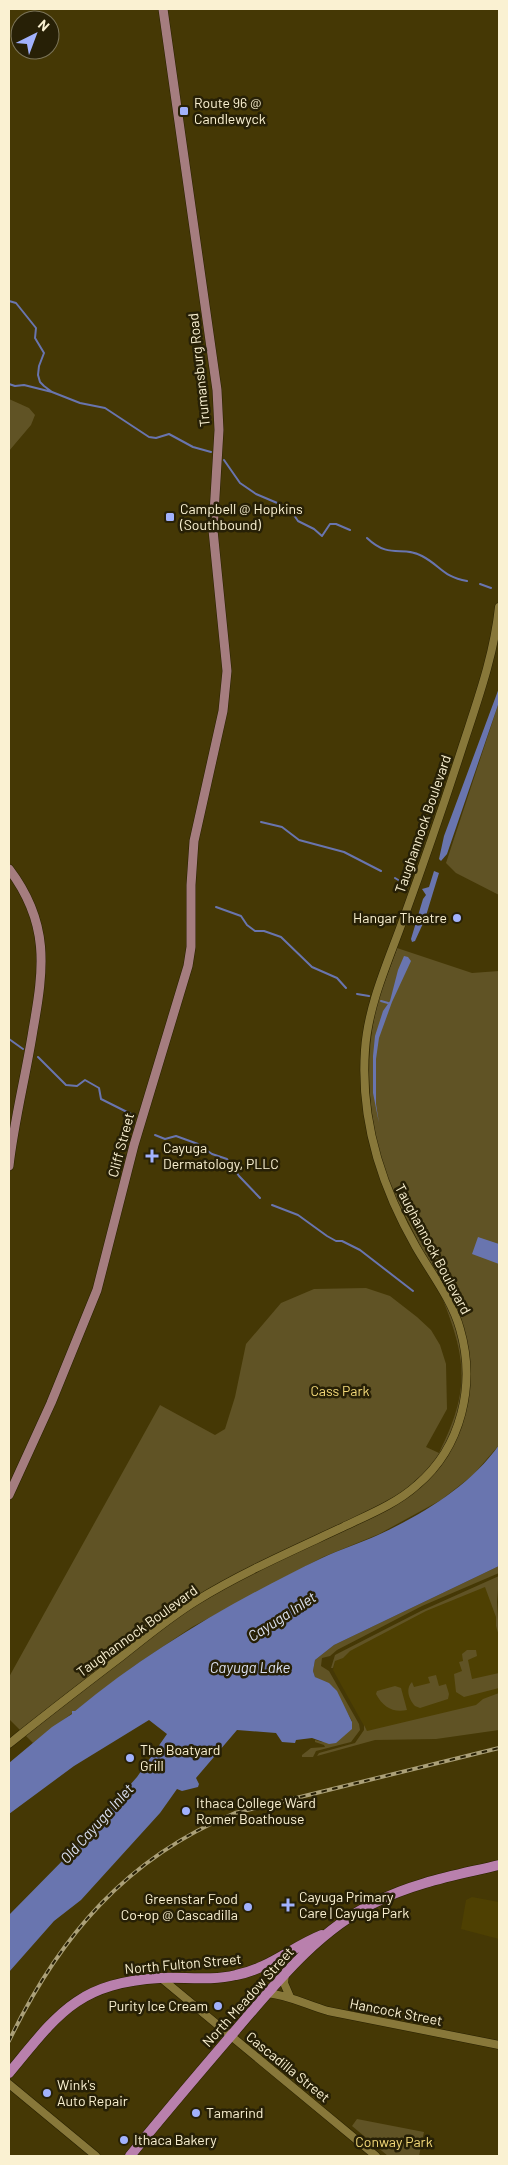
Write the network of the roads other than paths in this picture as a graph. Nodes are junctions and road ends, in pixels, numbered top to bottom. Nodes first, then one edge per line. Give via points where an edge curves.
1 (163, 9) edge
2 (499, 607) edge
3 (205, 788) joint
4 (9, 870) edge
5 (9, 1166) edge
6 (9, 1495) edge
7 (9, 1744) edge
8 (499, 1865) edge
9 (325, 1934) junction
10 (284, 1974) junction
11 (162, 1978) junction
12 (267, 1993) junction
13 (290, 1996) junction
14 (230, 2036) junction
15 (499, 2045) edge
16 (9, 2073) edge
17 (9, 2084) edge
18 (96, 2156) edge
19 (130, 2156) edge
20 (376, 2156) edge

1 - 3 main road, Trumansburg Road via 219,415 213,530 227,671 223,711
2 - 7 main road, Taughannock Boulevard via 489,665 372,1010 365,1056 366,1107 380,1171 398,1213 450,1305 463,1339 466,1388 455,1432 432,1471 405,1495 196,1601
3 - 6 main road, Cliff Street via 193,849 190,947 185,978 134,1145 91,1308
4 - 5 main road via 33,913 42,967
8 - 9 highway, North Meadow Street via 392,1894
9 - 10 highway, North Meadow Street
9 - 11 highway, North Fulton Street via 251,1972 217,1978
10 - 12 highway, North Meadow Street
10 - 13 main road
11 - 14 main road, Cascadilla Street
11 - 16 highway, North Fulton Street via 113,1984 80,1998 56,2018
12 - 13 main road, Hancock Street
12 - 14 highway, North Meadow Street
13 - 15 main road, Hancock Street via 328,2011
14 - 19 highway, North Meadow Street
14 - 20 main road, Cascadilla Street
17 - 18 main road

